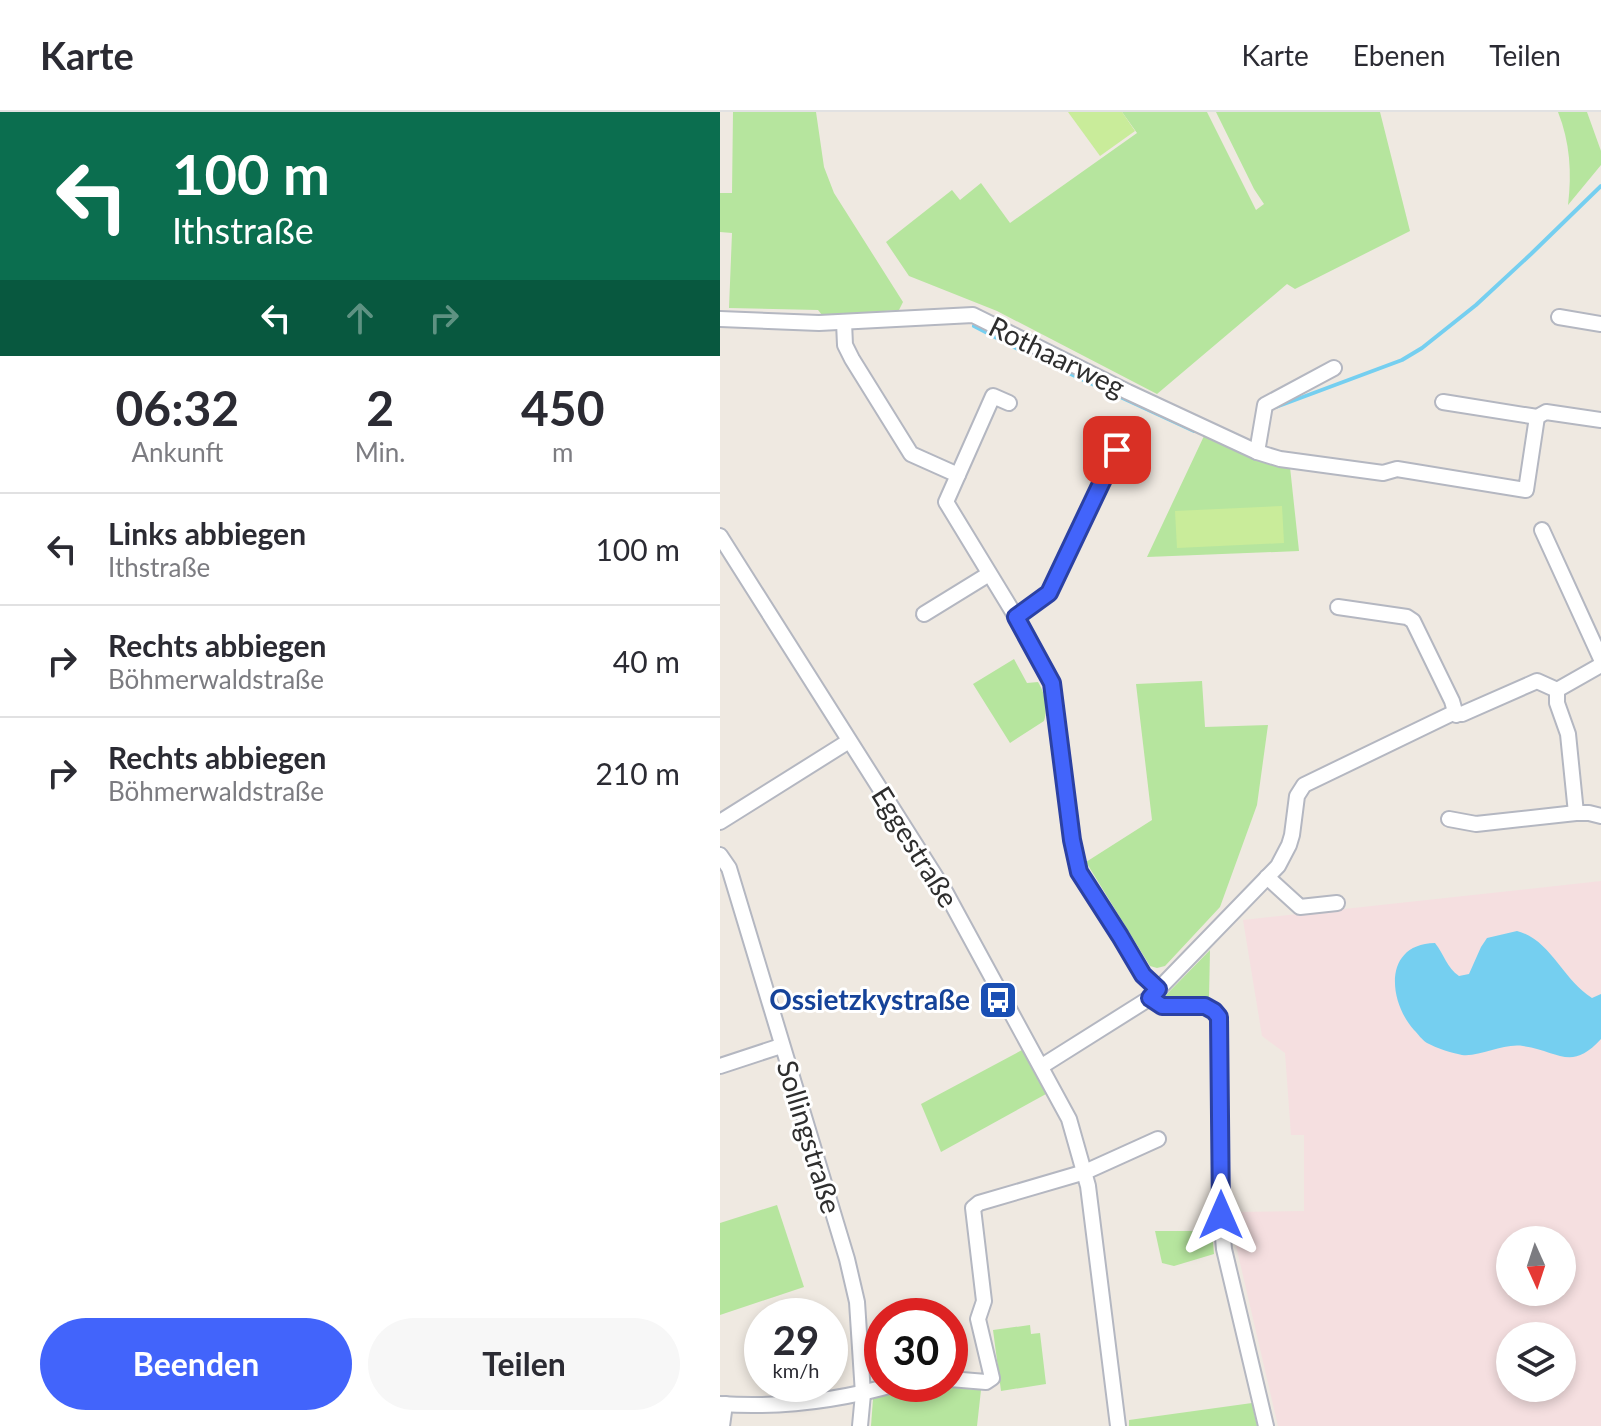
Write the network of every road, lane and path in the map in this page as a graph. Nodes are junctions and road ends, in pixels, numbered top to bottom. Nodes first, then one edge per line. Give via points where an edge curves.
1 (1559, 317) dead end
2 (720, 319) edge
3 (844, 322) junction
4 (1601, 324) edge
5 (1334, 368) dead end
6 (1443, 402) dead end
7 (1009, 403) dead end
8 (1537, 417) junction
9 (1601, 420) edge
10 (1102, 444) dead end
11 (1257, 452) junction
12 (958, 475) junction
13 (1542, 530) dead end
14 (720, 536) edge
15 (989, 574) junction
16 (1338, 607) dead end
17 (924, 614) dead end
18 (1016, 617) junction
19 (1601, 662) edge
20 (1557, 690) junction
21 (1456, 715) junction
22 (849, 741) junction
23 (1576, 813) junction
24 (1601, 816) edge
25 (1449, 819) dead end
26 (720, 822) edge
27 (720, 855) edge
28 (1267, 877) junction
29 (1337, 903) dead end
30 (1154, 994) junction
31 (781, 1046) junction
32 (720, 1066) edge
33 (1042, 1066) junction
34 (1158, 1139) dead end
35 (1085, 1172) junction
36 (968, 1380) edge
37 (863, 1394) junction
38 (722, 1404) edge
39 (722, 1426) edge
40 (860, 1426) edge
41 (1118, 1426) edge
42 (1266, 1426) edge

1 - 4 street
2 - 3 street, Rothaarweg
3 - 11 street, Rothaarweg via 973,315
3 - 12 street via 852,359 911,454
5 - 11 street via 1265,405
6 - 8 street
7 - 12 street via 993,396
8 - 9 street via 1546,412
8 - 11 street, Rothaarweg via 1526,490
10 - 18 street via 1117,450 1049,593
12 - 15 street via 946,502
13 - 19 street
14 - 22 street, Eggestraße
15 - 17 street
15 - 18 street
16 - 21 street via 1413,621
18 - 30 street via 1052,683 1079,872
19 - 20 street
20 - 21 street via 1537,681
20 - 23 street via 1568,734
21 - 28 street via 1304,785 1297,796 1289,845
22 - 26 street
22 - 33 street, Eggestraße via 946,893
23 - 24 street
23 - 25 street via 1476,824
27 - 31 street, Sollingstraße via 729,868
28 - 29 street via 1300,907
28 - 30 street
30 - 33 street
30 - 42 street via 1162,1006 1205,1006 1219,1017 1224,1249
31 - 32 street
31 - 37 street, Sollingstraße via 857,1302
33 - 35 street, Eggestraße via 1069,1119
34 - 35 street
35 - 36 street via 973,1208 984,1301 978,1319 992,1378
35 - 41 street, Eggestraße
37 - 38 street via 808,1403
37 - 40 street, Sollingstraße
38 - 39 street

